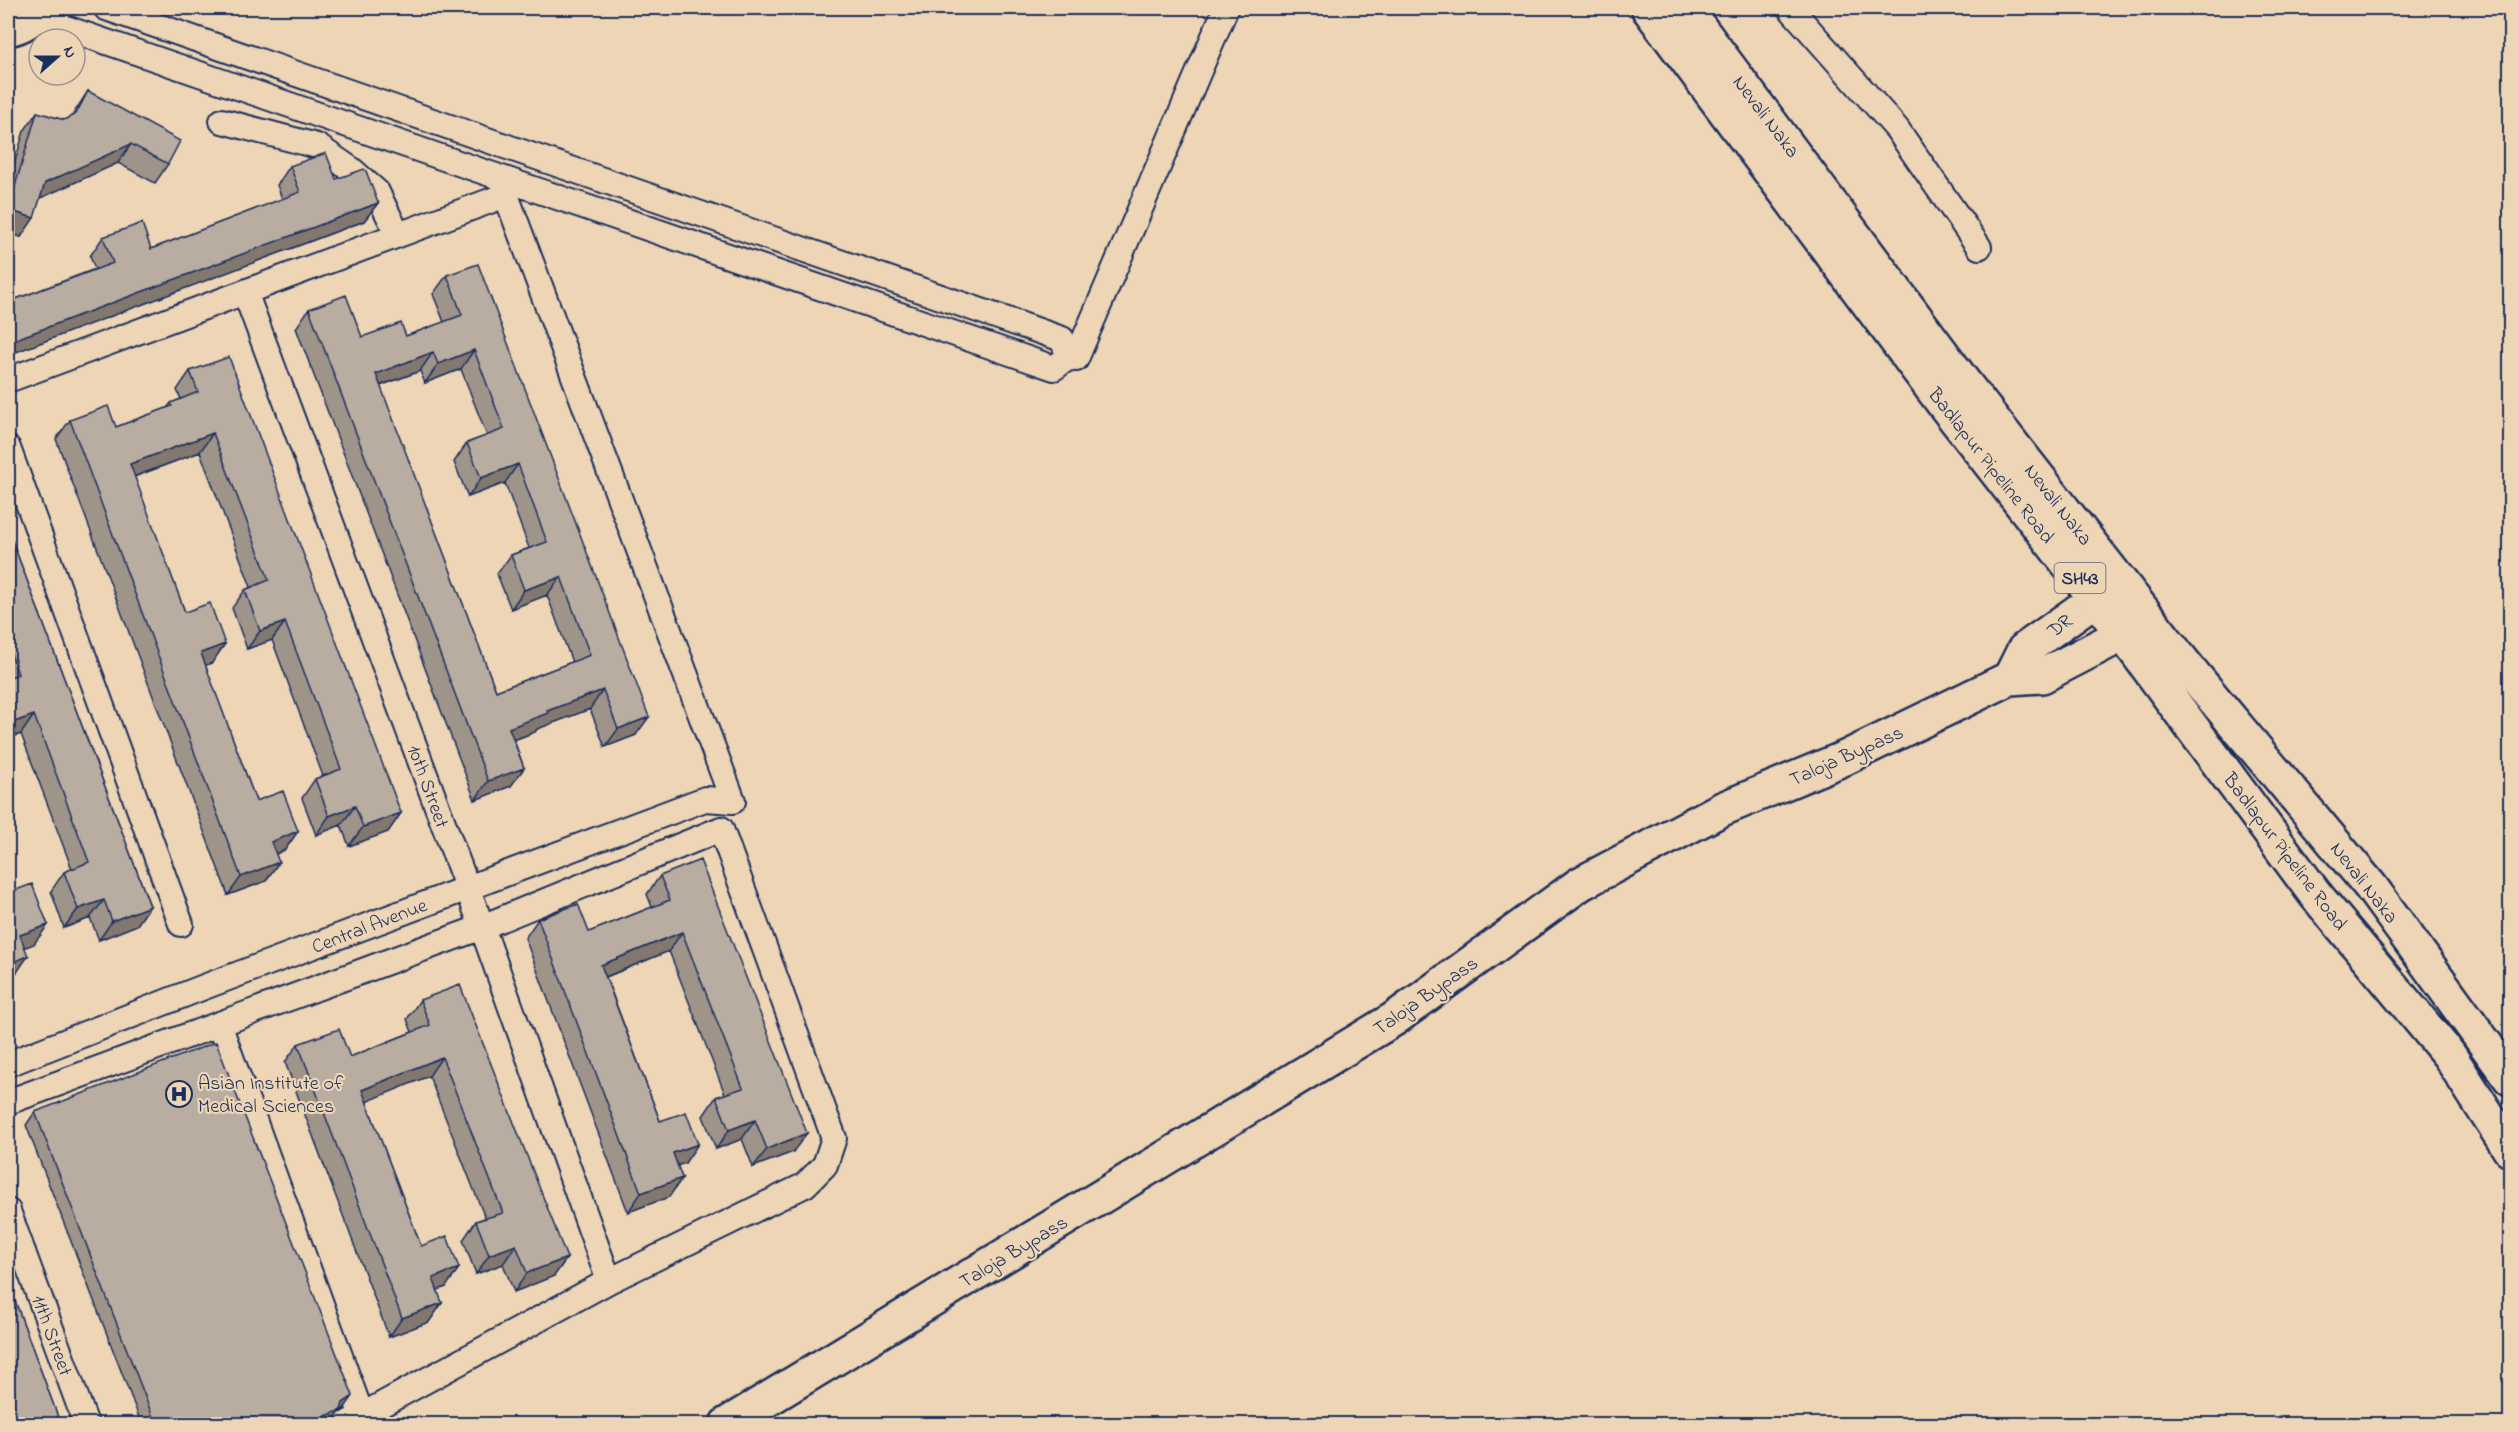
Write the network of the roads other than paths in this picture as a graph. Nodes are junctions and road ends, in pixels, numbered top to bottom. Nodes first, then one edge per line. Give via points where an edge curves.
1 (106, 8) edge
2 (1226, 8) edge
3 (1649, 8) edge
4 (1685, 8) edge
5 (1790, 8) edge
6 (28, 18) edge
7 (222, 122) dead end
8 (398, 235) junction
9 (1979, 247) dead end
10 (245, 292) junction
11 (1069, 357) junction
12 (8, 380) edge
13 (8, 448) edge
14 (2108, 590) junction
15 (2135, 626) junction
16 (2010, 678) junction
17 (733, 801) junction
18 (721, 829) junction
19 (468, 888) junction
20 (181, 924) dead end
21 (482, 927) junction
22 (219, 1024) junction
23 (2476, 1030) junction
24 (2449, 1055) junction
25 (8, 1064) edge
26 (2511, 1078) edge
27 (8, 1102) edge
28 (2511, 1150) edge
29 (8, 1212) edge
30 (609, 1281) junction
31 (354, 1420) edge
32 (86, 1425) edge
33 (727, 1425) edge

1 - 11 street via 1062,339
2 - 11 street via 1076,359
3 - 14 main road, Badlapur Pipeline Road / SH43 via 1935,392
4 - 14 main road, Nevali Naka / SH43 via 1965,384
5 - 9 street via 1897,129
6 - 11 street via 1054,368
7 - 8 street via 317,146 377,192
8 - 10 street
8 - 17 street via 506,195
10 - 12 street
10 - 19 street, 10th Street
13 - 20 street
14 - 15 main road, Nevali Naka / SH43
14 - 16 main road, DR via 2024,650
15 - 16 main road, Taloja Bypass via 2042,676
15 - 23 main road, Nevali Naka / SH43 via 2371,887
15 - 24 main road, Badlapur Pipeline Road / SH43 via 2315,894
16 - 33 main road, Taloja Bypass via 1845,758 1722,809 1580,884 1394,1019
17 - 18 street
17 - 19 street, Central Avenue via 705,800
18 - 21 street, Central Avenue
18 - 30 street via 834,1138 825,1165 805,1185
19 - 21 street, 10th Street
19 - 25 street, Central Avenue
21 - 22 street, Central Avenue
21 - 30 street, 10th Street
22 - 27 street, Central Avenue
22 - 31 street
23 - 24 main road
23 - 26 main road, Nevali Naka / SH43
24 - 28 main road, Badlapur Pipeline Road / SH43
29 - 32 street, 11th Street
30 - 31 street

